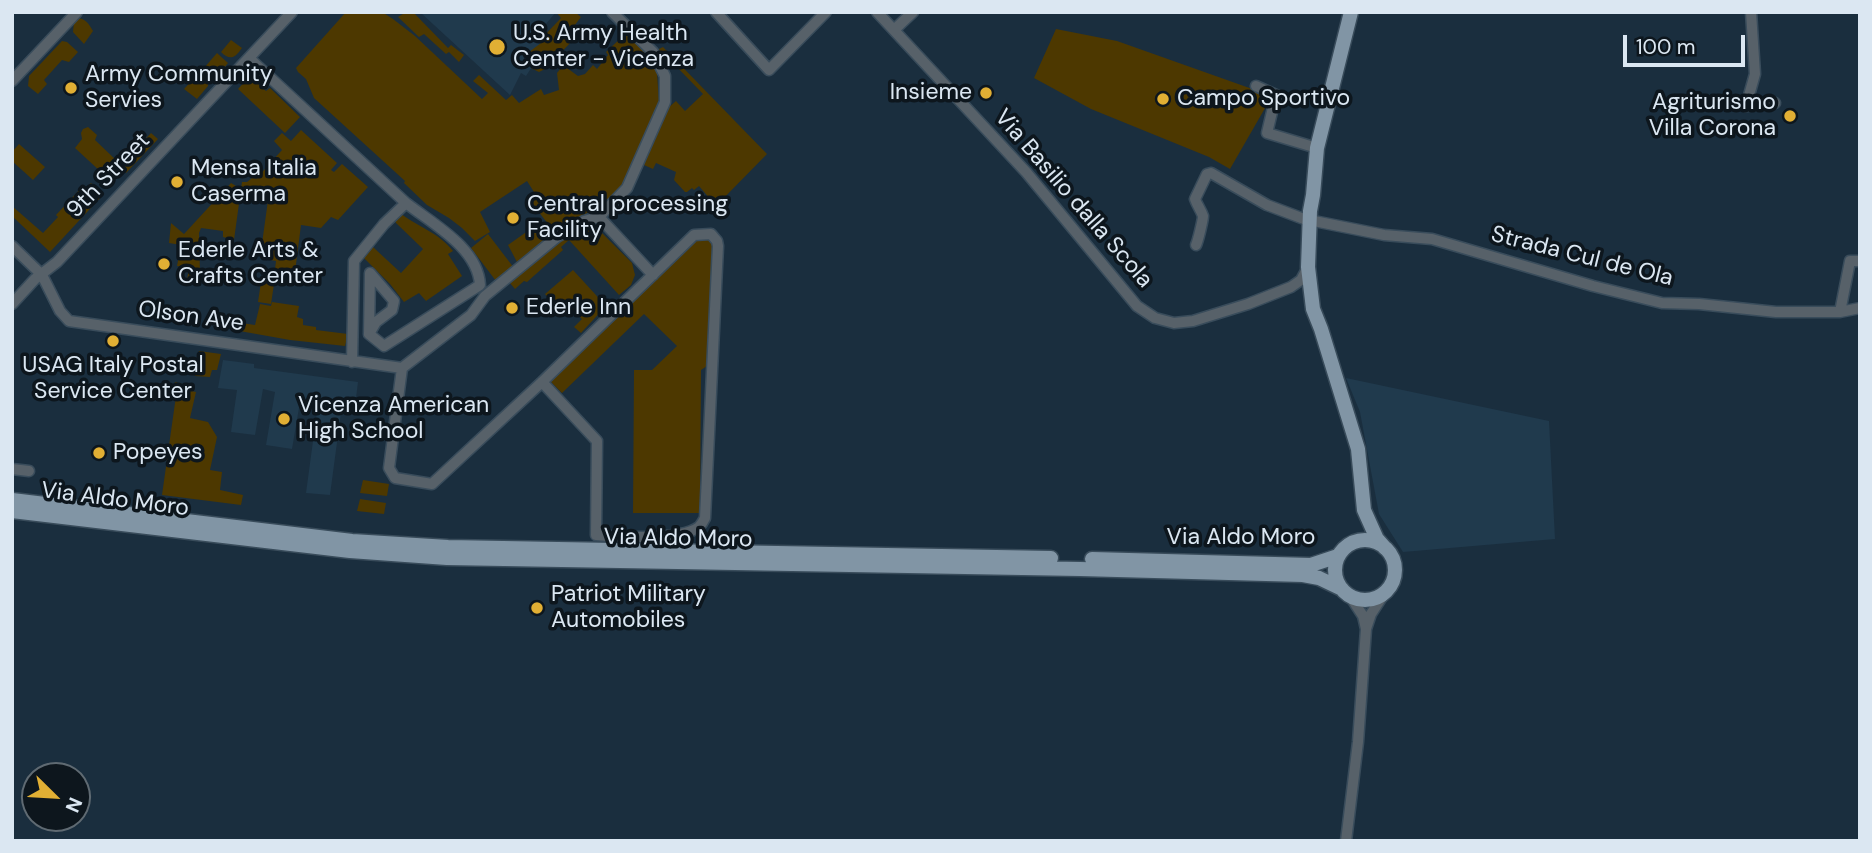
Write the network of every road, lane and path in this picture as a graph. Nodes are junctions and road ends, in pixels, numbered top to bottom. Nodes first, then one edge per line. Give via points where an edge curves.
1 (77, 12) edge
2 (292, 12) edge
3 (612, 12) edge
4 (716, 12) edge
5 (826, 12) edge
6 (877, 12) edge
7 (913, 12) edge
8 (1351, 12) edge
9 (1751, 12) edge
10 (894, 30) junction
11 (250, 59) junction
12 (12, 81) edge
13 (1256, 86) dead end
14 (1775, 103) dead end
15 (1317, 148) junction
16 (406, 203) junction
17 (599, 217) junction
18 (1313, 221) junction
19 (1196, 245) dead end
20 (12, 246) edge
21 (1860, 261) edge
22 (42, 275) junction
23 (653, 275) junction
24 (480, 285) junction
25 (1309, 286) junction
26 (1291, 287) junction
27 (485, 296) junction
28 (12, 304) edge
29 (1860, 308) edge
30 (1840, 312) junction
31 (369, 334) junction
32 (352, 362) junction
33 (402, 368) junction
34 (542, 382) junction
35 (12, 469) edge
36 (29, 471) dead end
37 (12, 500) edge
38 (1364, 510) junction
39 (12, 511) edge
40 (1349, 545) junction
41 (1385, 548) junction
42 (1338, 556) junction
43 (1346, 593) junction
44 (1384, 594) junction
45 (1366, 629) junction
46 (1346, 841) edge

1 - 12 street
2 - 11 street, 9th Street
3 - 17 street via 653,52 665,76 665,102 626,188
4 - 5 street via 769,70
6 - 10 street, Via Basilio dalla Scola
7 - 10 street
8 - 15 main road
9 - 14 street via 1755,74 1746,106
10 - 26 street, Via Basilio dalla Scola via 1026,172 1137,306 1155,318 1193,321
11 - 16 street
11 - 22 street, 9th Street
13 - 15 street via 1276,95 1267,133
15 - 18 main road
16 - 24 street via 463,247 476,267
16 - 32 street via 354,261
17 - 23 street
17 - 27 street via 584,220 558,237
18 - 19 street, Strada Cul de Ola via 1267,205 1211,173 1195,199 1203,216
18 - 25 main road
18 - 25 main road
18 - 30 street, Strada Cul de Ola via 1432,239 1662,303
20 - 22 street, Olson Ave
21 - 30 street via 1850,261
22 - 28 street, 9th Street
22 - 32 street, Olson Ave via 69,321
23 - 34 street
23 - 34 street via 694,235 711,234 717,241 705,517 701,525 675,535 596,535 597,441
24 - 27 street
24 - 31 street via 384,346
25 - 26 street, Via Basilio dalla Scola
25 - 26 street
25 - 38 main road via 1358,449
27 - 33 street via 471,315
29 - 30 street, Strada Cul de Ola
31 - 31 street via 392,310 394,301 370,273
32 - 33 street, Olson Ave
33 - 34 street via 388,468 395,478 432,484
35 - 36 street
37 - 42 main road, Via Aldo Moro via 352,541 449,547 1311,565
38 - 40 main road
38 - 41 main road
39 - 43 main road, Via Aldo Moro via 447,558 1303,575
40 - 41 main road via 1367,540
40 - 42 main road
41 - 44 main road via 1395,568
42 - 43 main road via 1336,577
43 - 44 main road via 1363,601
43 - 45 street via 1363,616
44 - 45 street
45 - 46 street

